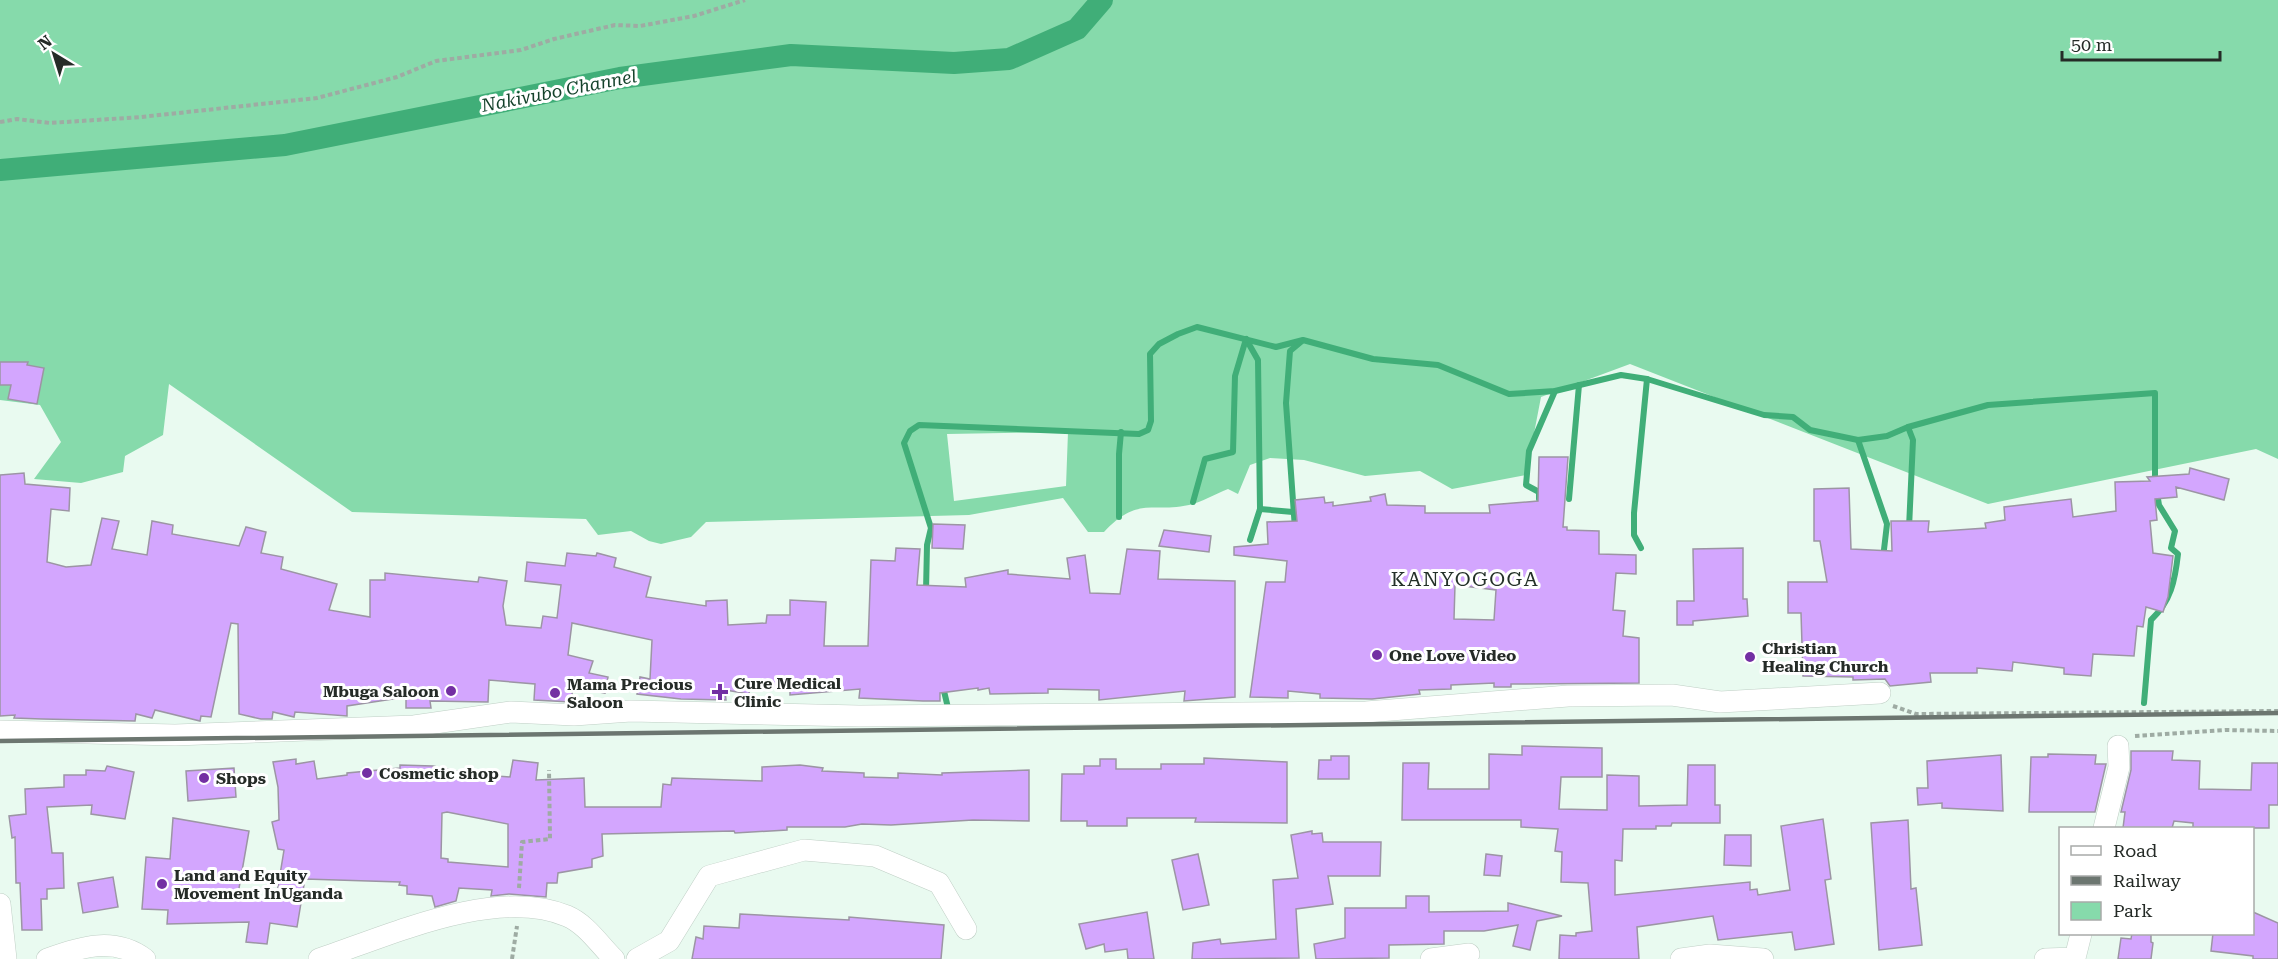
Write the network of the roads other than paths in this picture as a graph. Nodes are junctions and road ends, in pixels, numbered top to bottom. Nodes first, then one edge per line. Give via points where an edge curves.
1 (1880, 693) road end
2 (0, 731) edge
3 (2121, 741) road end
4 (2104, 827) edge
5 (0, 904) edge
6 (966, 929) dead end
7 (2081, 935) edge
8 (1469, 954) dead end
9 (6, 959) edge
10 (47, 959) edge
11 (145, 959) edge
12 (319, 959) edge
13 (614, 959) edge
14 (637, 959) edge
15 (1431, 959) edge
16 (1681, 959) edge
17 (1763, 959) edge
18 (2045, 959) edge

1 - 2 street via 1720,702 1672,695 1568,696 1366,712 859,716 511,712 414,726 175,735
3 - 4 street via 2119,767
5 - 9 street
6 - 14 street via 939,883 875,856 804,850 709,876 669,941
7 - 18 street via 2075,958
8 - 15 street
10 - 11 street via 96,944 120,947
12 - 13 street via 448,917 483,908 518,906 569,917
16 - 17 street

